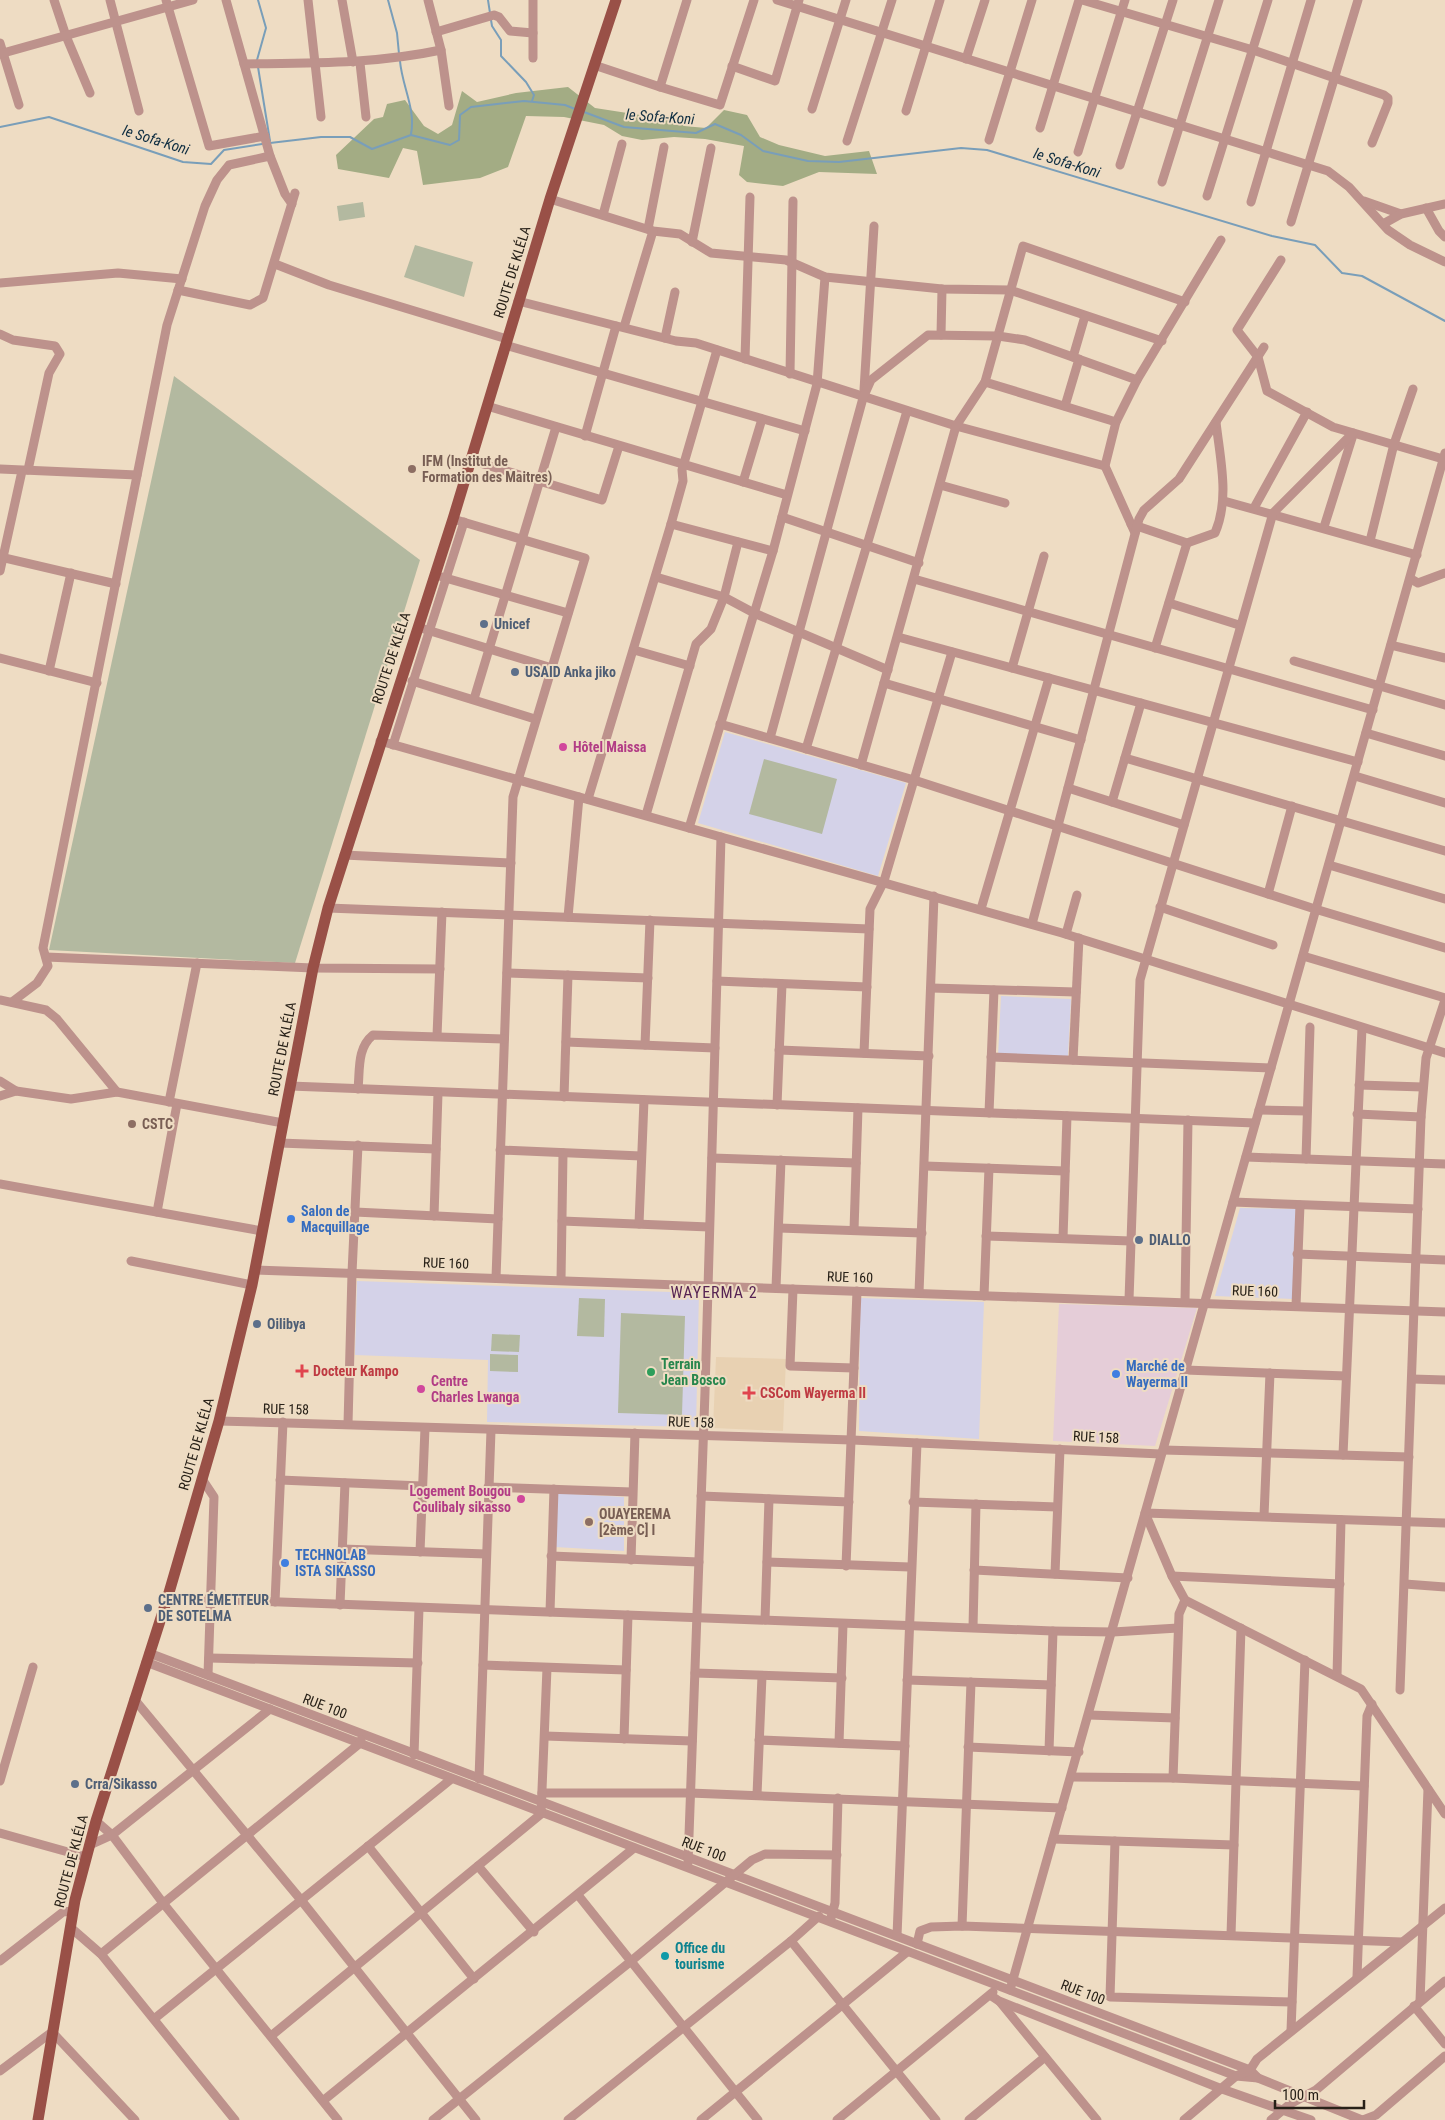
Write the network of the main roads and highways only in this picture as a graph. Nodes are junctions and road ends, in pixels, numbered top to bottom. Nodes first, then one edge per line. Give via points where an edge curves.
1 (616, 0) edge
2 (38, 2120) edge

1 - 2 main road, ROUTE DE KLÉLA via 518,301 470,460 458,520 416,627 328,908 252,1285 219,1421 168,1596 96,1821 73,1911

